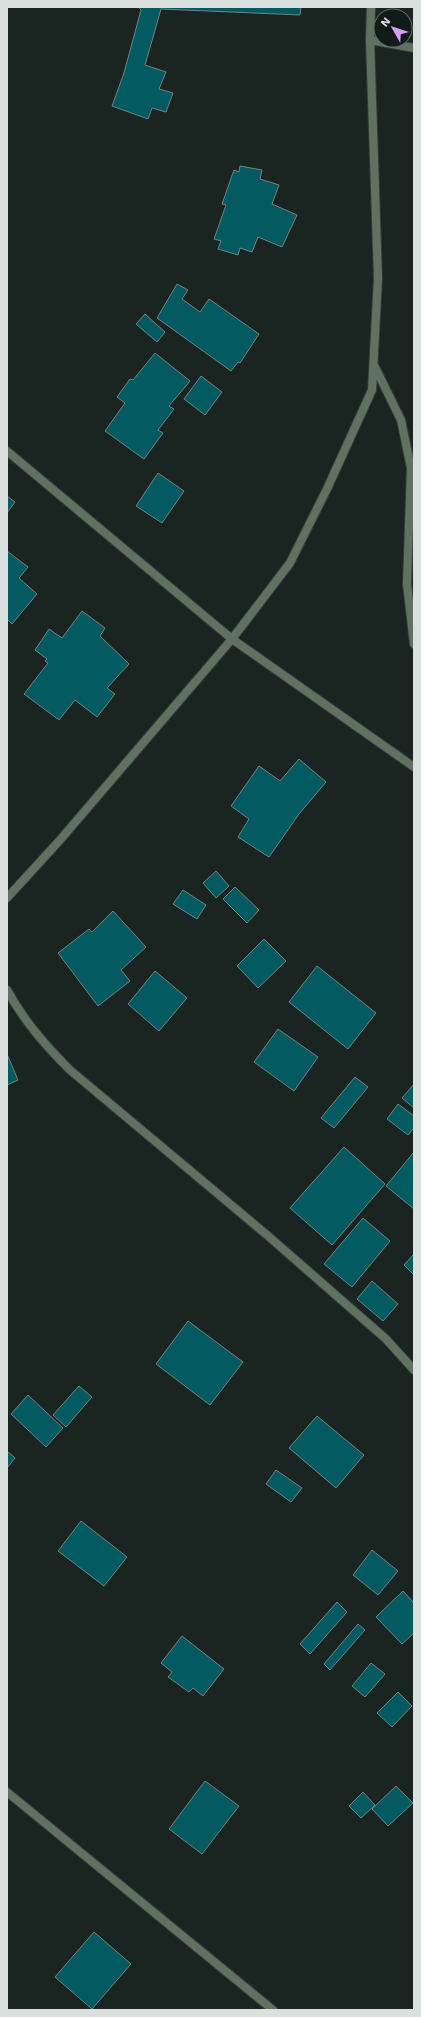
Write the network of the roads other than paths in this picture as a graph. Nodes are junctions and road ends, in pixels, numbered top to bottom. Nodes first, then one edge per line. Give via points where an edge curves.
1 (371, 7) edge
2 (370, 40) junction
3 (414, 48) edge
4 (374, 364) junction
5 (7, 451) edge
6 (232, 639) junction
7 (414, 644) edge
8 (414, 767) edge
9 (7, 898) edge
10 (7, 990) edge
11 (414, 1370) edge
12 (7, 1792) edge
13 (273, 2010) edge

1 - 2 street
2 - 3 street
2 - 4 street via 378,278
4 - 6 street via 372,390 290,563
4 - 7 street via 401,420 411,468 407,584
5 - 6 street
6 - 8 street
6 - 9 street
10 - 11 street via 34,1032 70,1070 267,1235 386,1339
12 - 13 street

